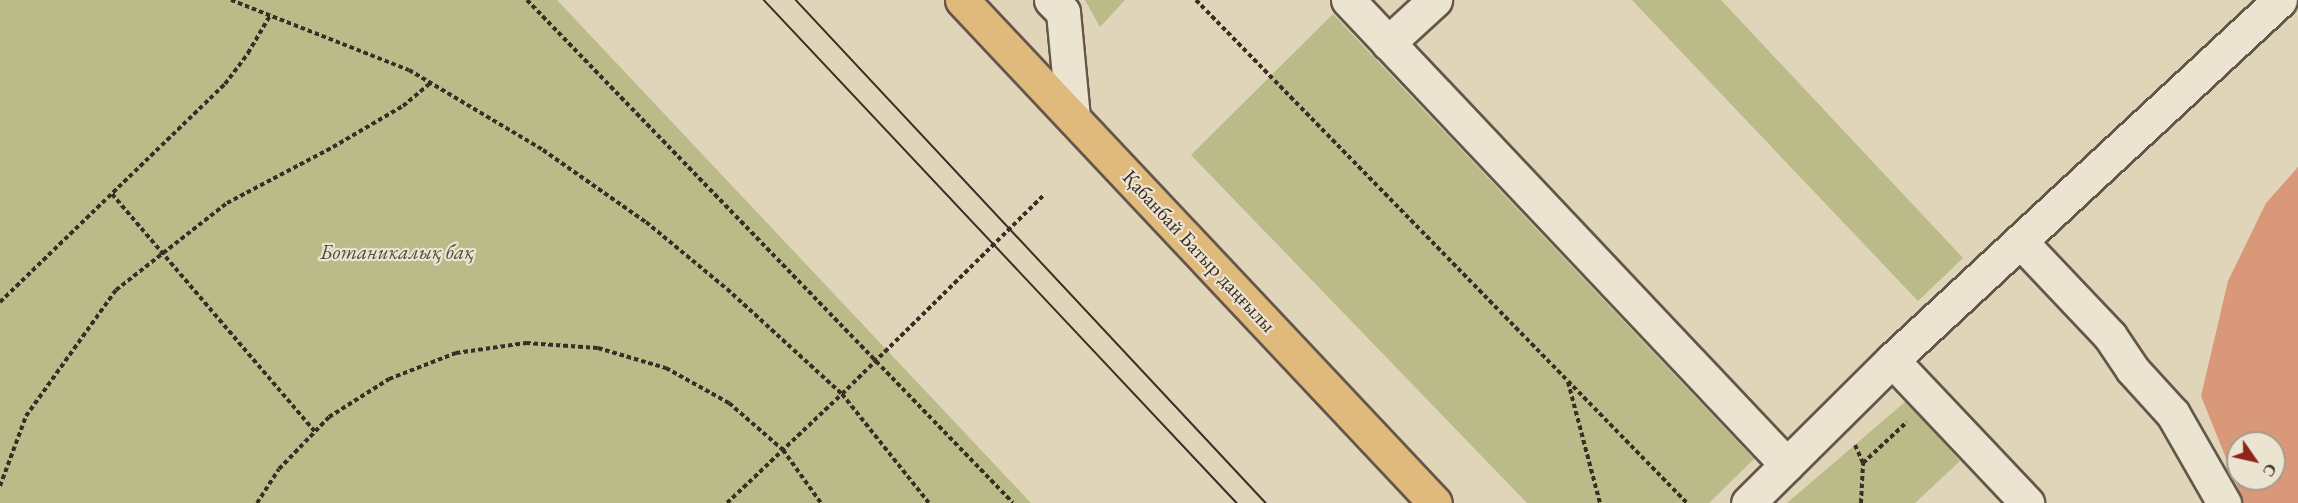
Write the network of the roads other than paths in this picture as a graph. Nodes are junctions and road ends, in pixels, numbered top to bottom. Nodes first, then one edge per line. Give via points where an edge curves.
1 (962, 0) edge
2 (1051, 0) edge
3 (1348, 0) edge
4 (1435, 0) edge
5 (2280, 0) edge
6 (1388, 43) junction
7 (1073, 117) junction
8 (2020, 241) junction
9 (1892, 360) junction
10 (1787, 465) junction
11 (1435, 503) edge
12 (1748, 503) edge
13 (2027, 503) edge
14 (2224, 503) edge

1 - 7 main road, Қабанбай Батыр даңғылы
2 - 7 lane via 1063,12
3 - 6 lane
4 - 6 lane
5 - 8 lane
6 - 10 lane
7 - 11 main road, Қабанбай Батыр даңғылы
8 - 9 lane
8 - 14 lane via 2110,336 2132,369 2173,414
9 - 10 lane
9 - 13 lane
10 - 12 lane

